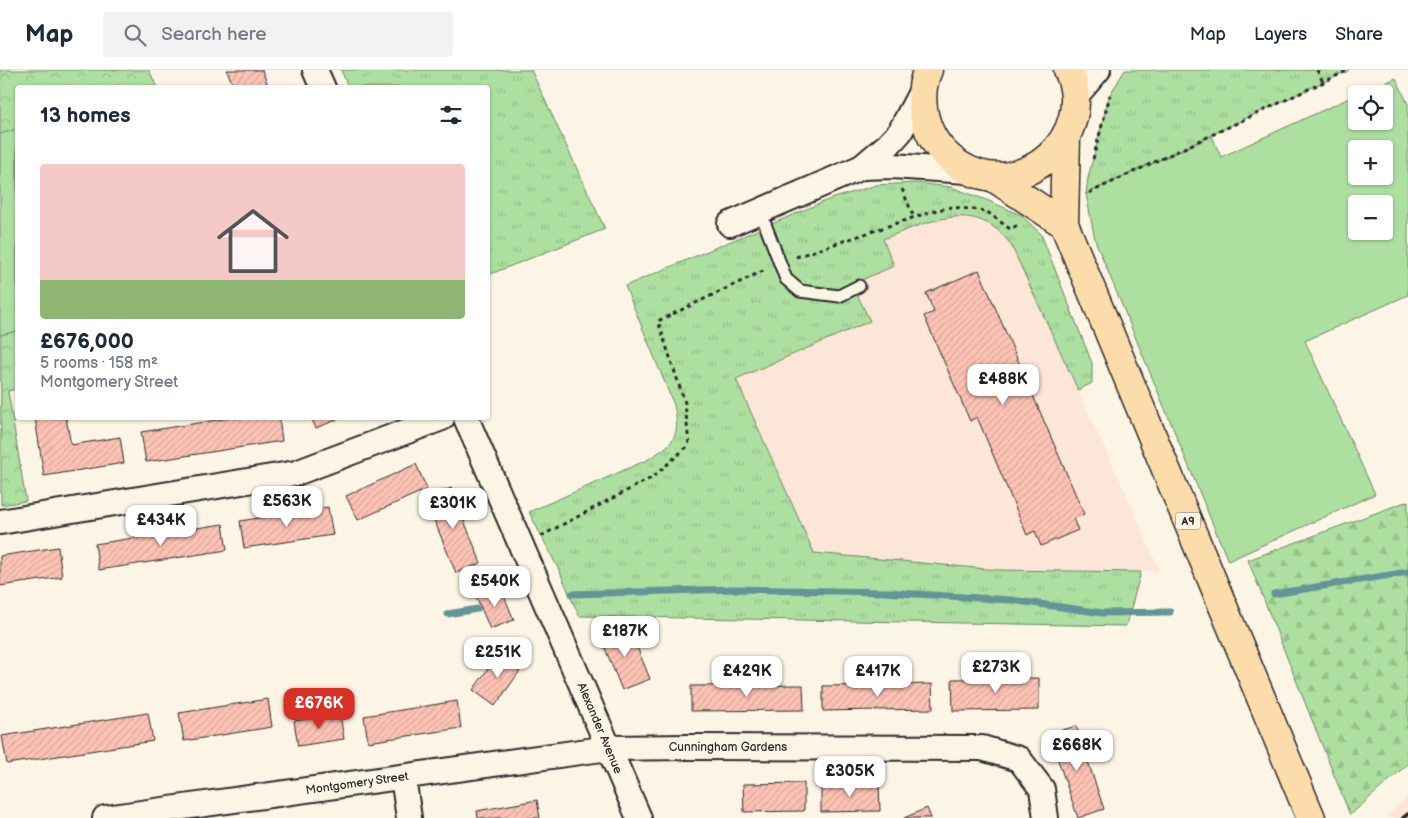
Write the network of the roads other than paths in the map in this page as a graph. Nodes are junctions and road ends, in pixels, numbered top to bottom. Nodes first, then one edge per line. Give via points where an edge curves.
1 (315, 70) edge
2 (1068, 70) edge
3 (1098, 70) edge
4 (925, 80) edge
5 (322, 85) edge
6 (1075, 98) junction
7 (1066, 136) junction
8 (862, 166) junction
9 (980, 174) junction
10 (760, 211) junction
11 (730, 224) dead end
12 (1064, 224) junction
13 (859, 286) dead end
14 (437, 420) edge
15 (467, 420) edge
16 (0, 522) edge
17 (609, 748) junction
18 (403, 777) junction
19 (105, 818) edge
20 (409, 818) edge
21 (639, 818) edge
22 (1046, 818) edge
23 (1311, 818) edge

1 - 5 street
2 - 6 main road
3 - 6 street
4 - 8 street via 900,132
4 - 9 main road via 923,114 931,138 946,157
6 - 7 main road via 1074,118
7 - 9 main road via 1053,154 1036,168 1015,176
7 - 12 main road, A9
8 - 9 street
8 - 10 street
9 - 12 main road
10 - 11 street
10 - 13 lane via 786,278 800,291 839,296
12 - 23 main road, A9
14 - 16 street via 296,473
15 - 17 street, Alexander Avenue
17 - 18 street, Montgomery Street
17 - 21 street, Alexander Avenue
17 - 22 street, Cunningham Gardens via 982,748 1019,759 1042,789
18 - 19 street, Montgomery Street
18 - 20 street

